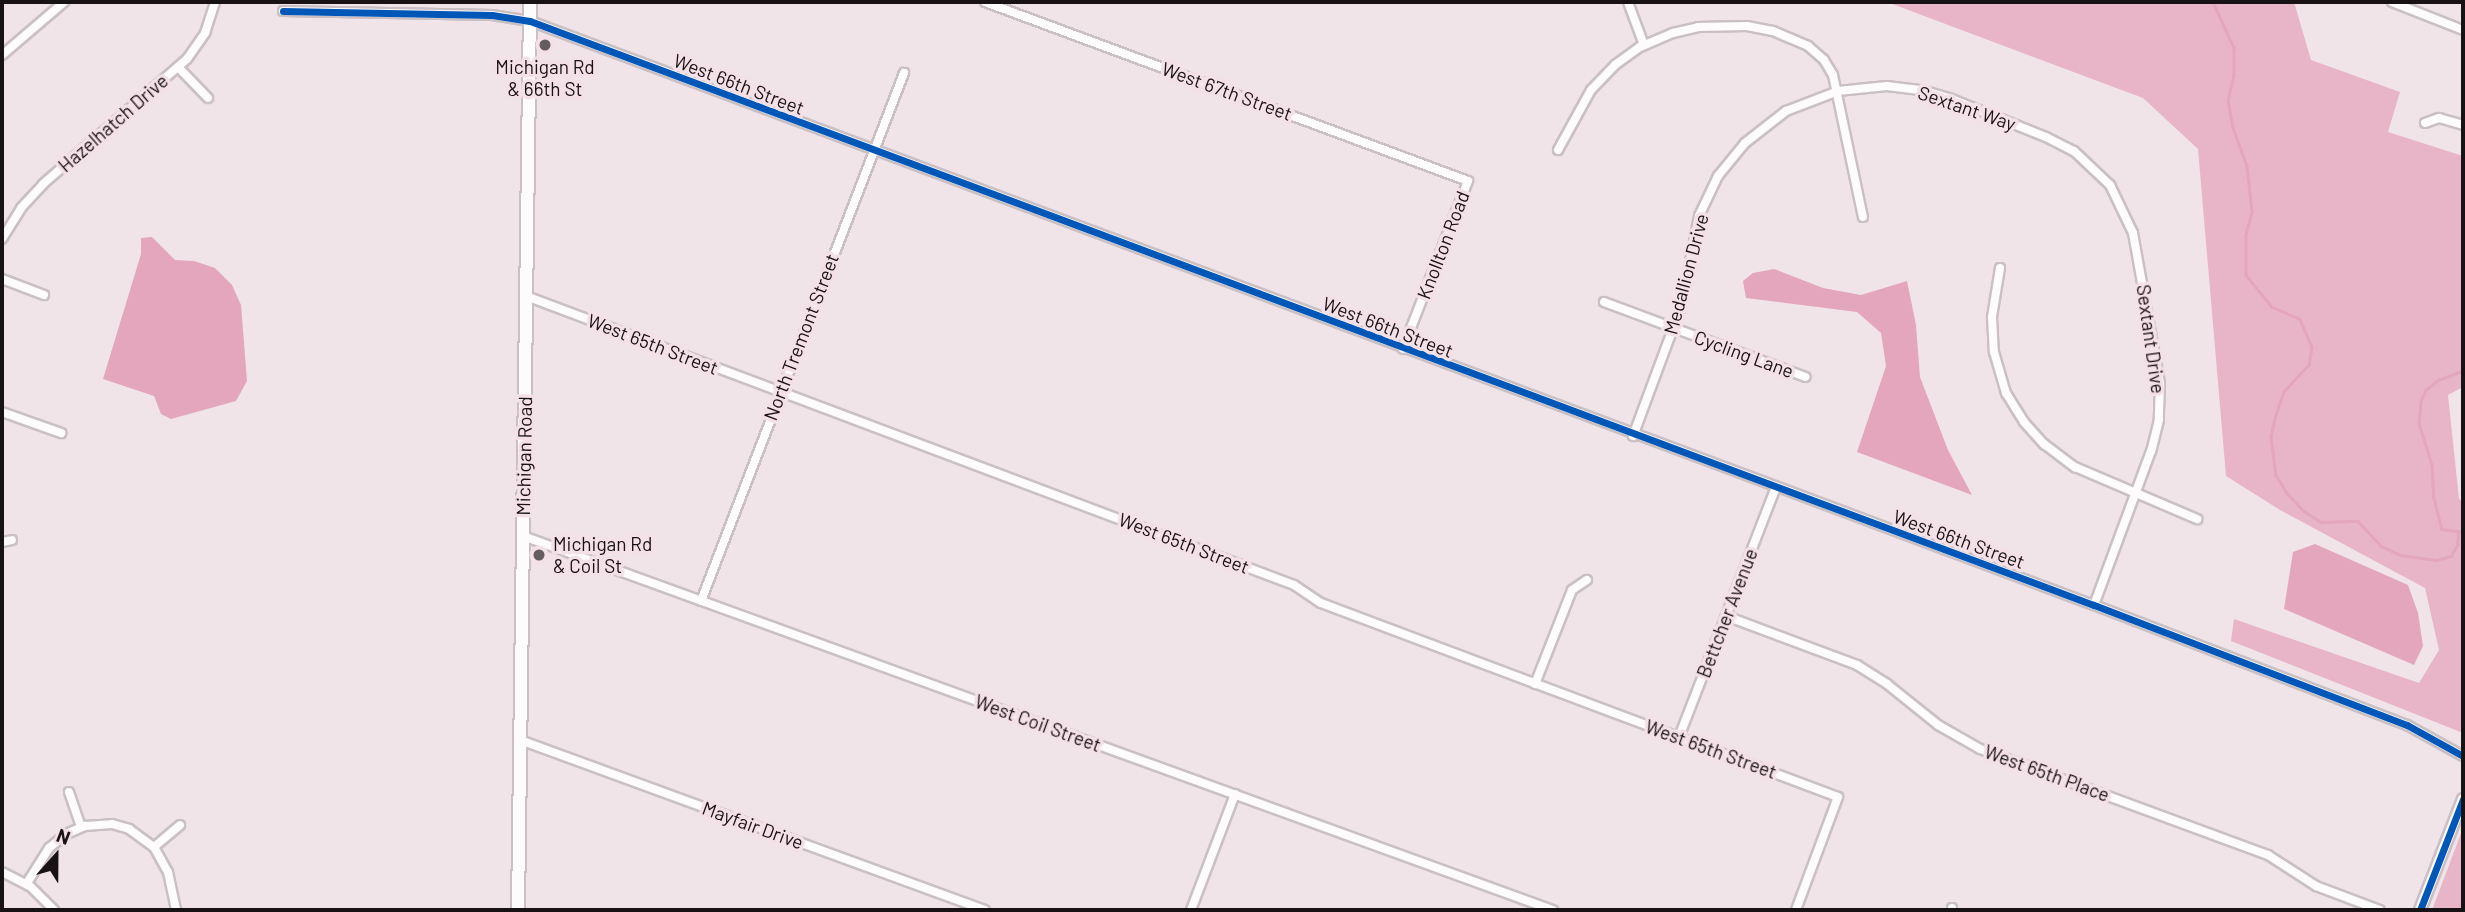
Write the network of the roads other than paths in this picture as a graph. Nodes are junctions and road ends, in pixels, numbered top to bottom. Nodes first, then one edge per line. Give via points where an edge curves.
1 (64, 2) edge
2 (215, 2) edge
3 (530, 2) edge
4 (985, 2) edge
5 (1628, 2) edge
6 (2392, 2) edge
7 (283, 11) dead end
8 (530, 21) junction
9 (2463, 30) edge
10 (1644, 45) junction
11 (2, 55) edge
12 (178, 67) junction
13 (904, 73) dead end
14 (1838, 91) junction
15 (208, 98) dead end
16 (2425, 123) dead end
17 (2463, 125) edge
18 (1558, 150) dead end
19 (873, 152) junction
20 (2087, 161) joint
21 (1468, 181) joint
22 (1863, 217) dead end
23 (2, 239) edge
24 (2000, 268) dead end
25 (2, 279) edge
26 (44, 295) dead end
27 (526, 296) junction
28 (1604, 302) dead end
29 (1673, 328) junction
30 (1403, 349) junction
31 (1806, 377) dead end
32 (780, 392) junction
33 (2, 411) edge
34 (61, 433) dead end
35 (1633, 436) junction
36 (1775, 489) junction
37 (2136, 491) junction
38 (2197, 519) dead end
39 (523, 536) junction
40 (12, 540) dead end
41 (2, 542) edge
42 (1587, 580) dead end
43 (701, 601) junction
44 (2094, 605) junction
45 (1726, 615) junction
46 (1535, 684) junction
47 (1679, 737) junction
48 (520, 740) junction
49 (2463, 756) edge
50 (69, 792) dead end
51 (1235, 794) junction
52 (2463, 799) edge
53 (180, 825) dead end
54 (81, 827) junction
55 (154, 847) junction
56 (2, 872) edge
57 (27, 883) junction
58 (54, 910) edge
59 (176, 910) edge
60 (518, 910) edge
61 (985, 910) edge
62 (1191, 910) edge
63 (1552, 910) edge
64 (1796, 910) edge
65 (2380, 910) edge
66 (2420, 910) edge

1 - 11 street
2 - 12 street, Hazelhatch Drive via 205,33
3 - 8 main road, Michigan Road
4 - 21 street, West 67th Street
5 - 10 street
6 - 9 street
7 - 8 street, West 66th Street via 467,14
8 - 19 street, West 66th Street
8 - 27 main road, Michigan Road
10 - 14 street via 1712,25 1773,30 1818,54
10 - 18 street via 1615,65 1591,90
12 - 15 street
12 - 23 street, Hazelhatch Drive via 43,184
13 - 19 street, North Tremont Street
14 - 20 street, Sextant Way via 1887,86 1936,94 2058,142
14 - 22 street
14 - 29 street, Medallion Drive via 1775,118 1726,166 1699,216
16 - 17 street via 2440,118
19 - 30 street, West 66th Street
19 - 32 street, North Tremont Street
20 - 37 street, Sextant Drive via 2110,185 2129,220 2158,372 2157,429
21 - 30 street, Knollton Road
24 - 37 street via 1993,343 2000,377 2014,408 2032,432 2064,460
25 - 26 street
27 - 32 street, West 65th Street
27 - 39 main road, Michigan Road
28 - 29 street, Cycling Lane
29 - 31 street, Cycling Lane
29 - 35 street, Medallion Drive
30 - 35 street, West 66th Street
32 - 43 street, North Tremont Street
32 - 46 street, West 65th Street via 1294,585 1321,603
33 - 34 street
35 - 36 street, West 66th Street
36 - 44 street, West 66th Street
36 - 45 street, Bettcher Avenue
37 - 38 street
37 - 44 street, Sextant Drive
39 - 43 street, West Coil Street
39 - 48 main road, Michigan Road
40 - 41 street
42 - 46 street via 1572,590
43 - 51 street, West Coil Street
44 - 49 street, West 66th Street via 2407,725
45 - 47 street, Bettcher Avenue
45 - 65 street, West 65th Place via 1857,665 1938,725 1980,749 2268,855 2316,886
46 - 47 street, West 65th Street
47 - 64 street, West 65th Street via 1838,797
48 - 60 main road, Michigan Road
48 - 61 street, Mayfair Drive
50 - 54 street
51 - 62 street
51 - 63 street, West Coil Street
52 - 66 main road
53 - 55 street
54 - 55 street via 121,826
54 - 57 street via 49,848
55 - 59 street via 168,872
56 - 57 street
57 - 58 street

